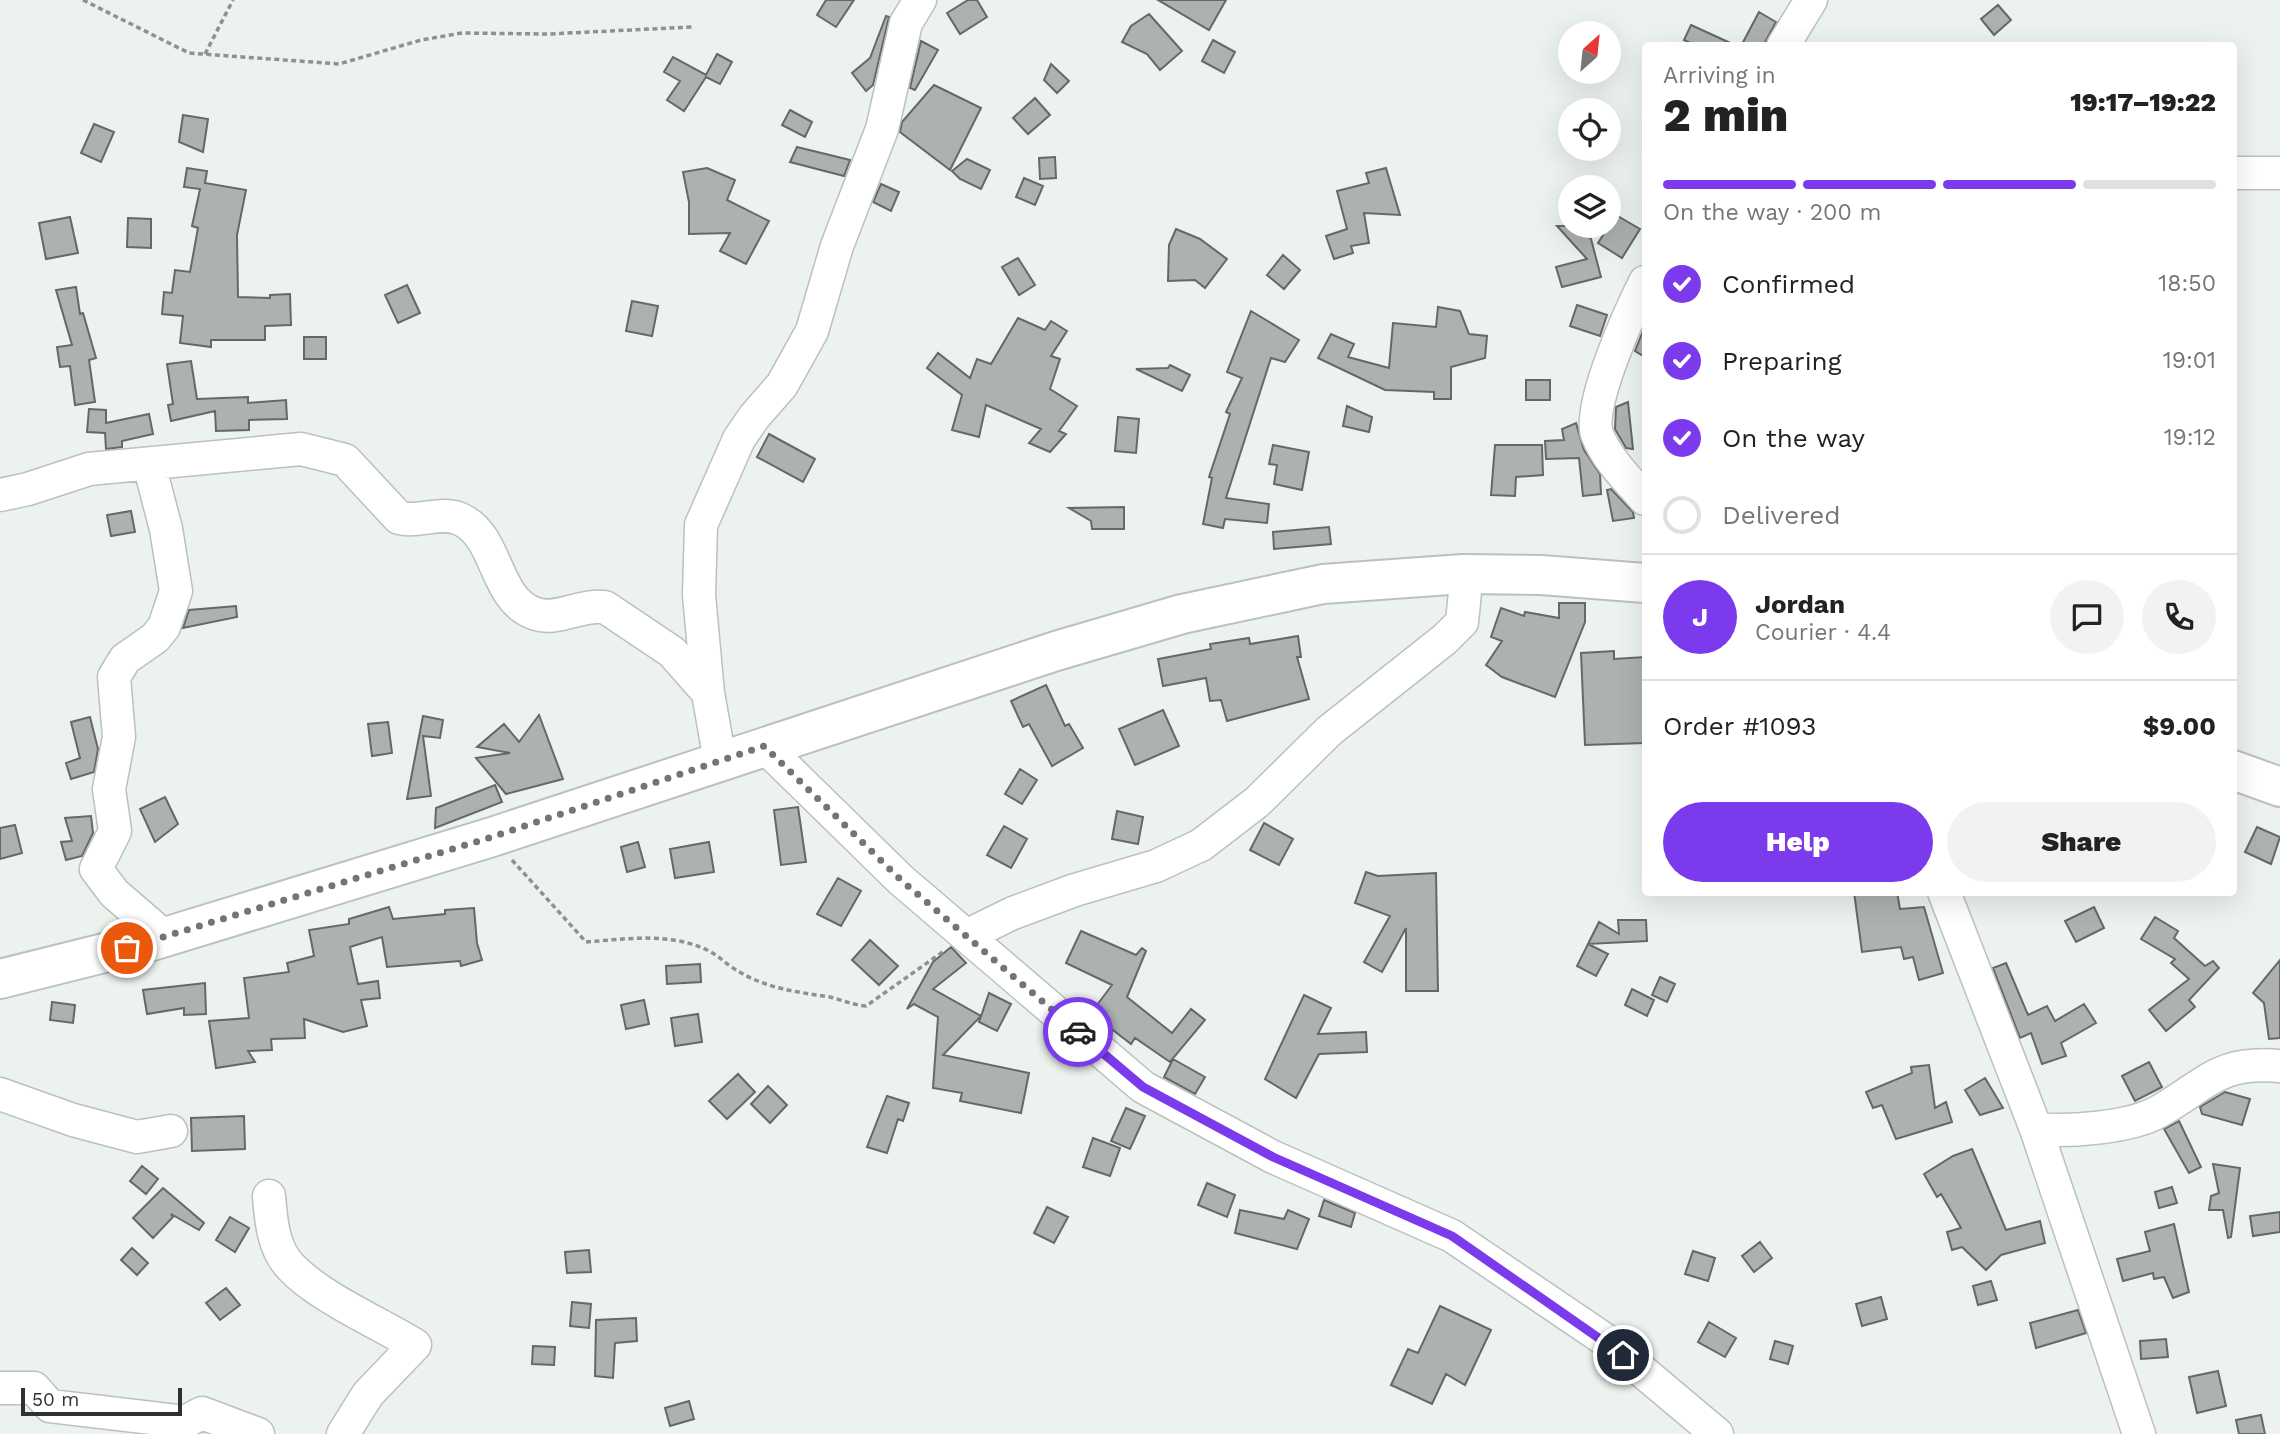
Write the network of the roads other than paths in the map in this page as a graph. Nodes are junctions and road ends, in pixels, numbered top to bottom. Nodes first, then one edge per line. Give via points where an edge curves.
1 (920, 0) edge
2 (1811, 0) edge
3 (1785, 42) edge
4 (2237, 173) edge
5 (2280, 173) edge
6 (1642, 289) edge
7 (149, 464) junction
8 (0, 495) edge
9 (1642, 495) edge
10 (1463, 574) junction
11 (1642, 583) edge
12 (708, 693) junction
13 (764, 746) junction
14 (720, 761) junction
15 (2237, 771) edge
16 (2280, 787) edge
17 (1946, 896) edge
18 (966, 936) junction
19 (165, 937) junction
20 (0, 979) edge
21 (2280, 1066) edge
22 (0, 1094) edge
23 (2036, 1129) junction
24 (171, 1131) dead end
25 (269, 1196) dead end
26 (0, 1388) edge
27 (258, 1434) edge
28 (343, 1434) edge
29 (1717, 1434) edge
30 (2139, 1434) edge

1 - 12 street via 906,23 882,129 837,246 812,331 782,385 739,439 701,525 699,595
2 - 3 street
4 - 5 street
6 - 9 street via 1595,412 1597,432 1608,454
7 - 8 street via 89,469
7 - 12 street via 301,449 337,456 352,465 399,518 454,517 470,525 511,595 525,609 538,615 592,605 605,607 672,652
7 - 19 street via 176,591 164,627 125,659 114,677 119,737 109,789 115,831 96,869 114,893
10 - 11 main road
10 - 13 main road via 1323,584 1182,614
10 - 18 street via 1462,622 1329,731 1257,802 1201,845 1156,866 1013,913
12 - 14 street
13 - 14 main road
13 - 18 street via 901,880
14 - 19 main road via 492,837
15 - 16 main road
17 - 23 street
18 - 29 street via 1143,1087 1273,1157 1452,1236 1604,1339
19 - 20 main road
21 - 23 street via 2249,1064 2215,1074 2155,1114 2104,1127
22 - 24 street via 137,1138
23 - 30 street
25 - 28 street via 271,1229 289,1266 415,1346 368,1394
26 - 27 street via 34,1388 50,1406 186,1422 202,1413

